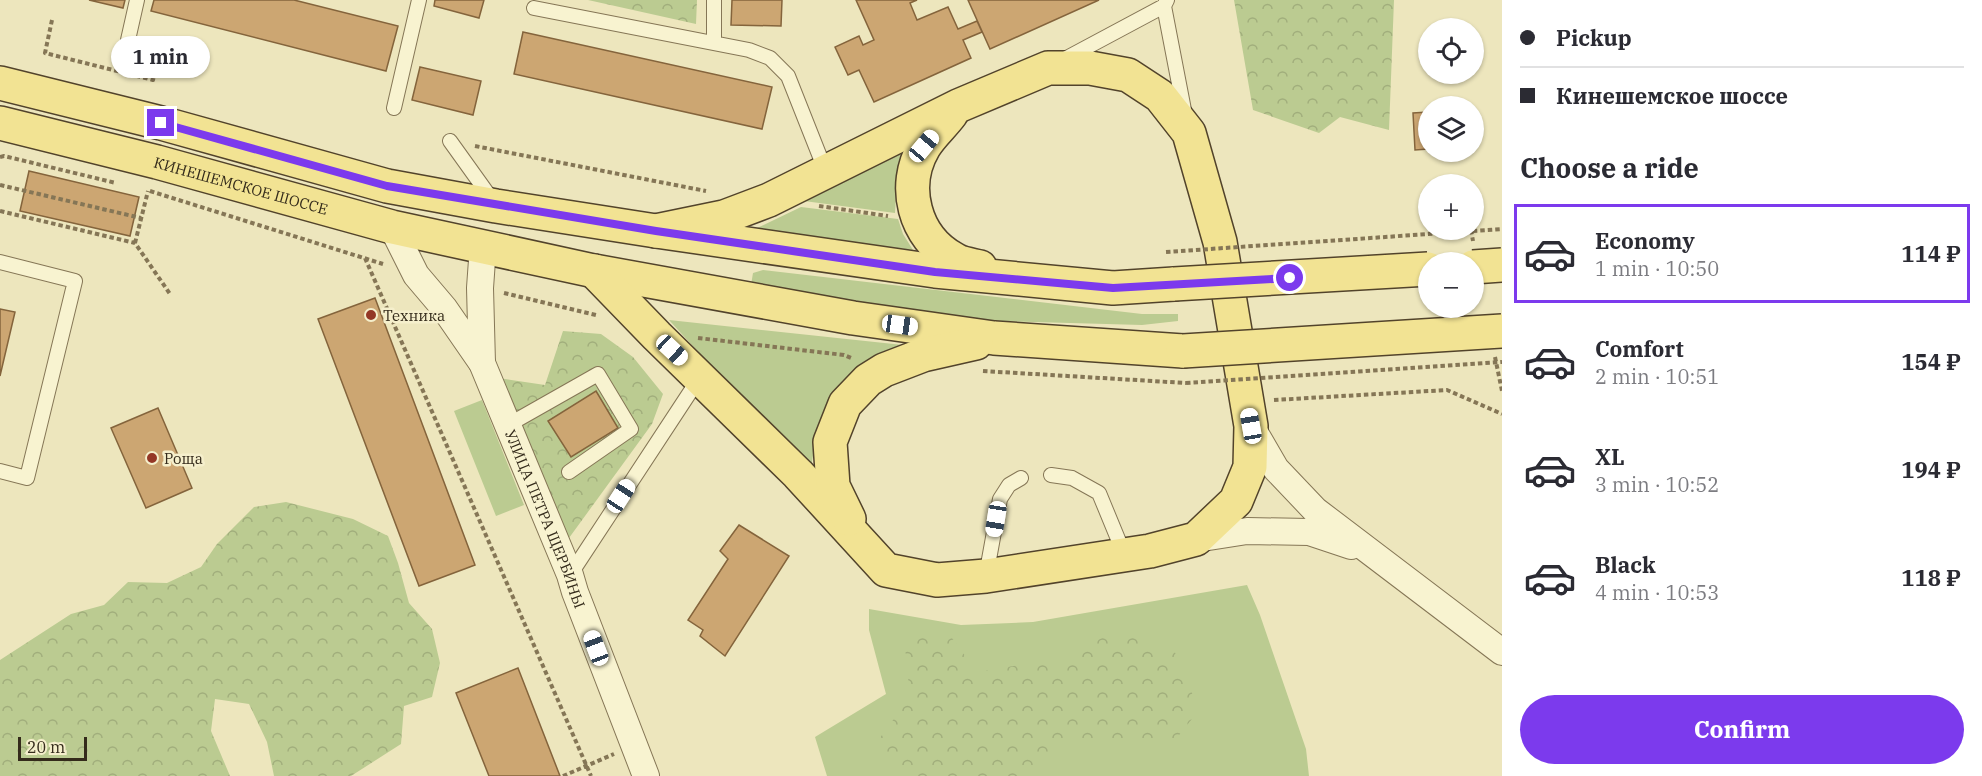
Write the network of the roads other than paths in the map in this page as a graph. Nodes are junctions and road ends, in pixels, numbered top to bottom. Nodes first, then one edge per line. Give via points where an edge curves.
1 (137, 0) edge
2 (714, 0) edge
3 (416, 1) edge
4 (1166, 3) edge
5 (534, 8) dead end
6 (128, 40) dead end
7 (714, 43) junction
8 (1048, 68) junction
9 (0, 83) edge
10 (958, 106) junction
11 (394, 108) dead end
12 (0, 123) edge
13 (1189, 133) junction
14 (450, 141) road end
15 (826, 172) junction
16 (496, 206) junction
17 (392, 227) junction
18 (656, 231) junction
19 (483, 246) junction
20 (0, 262) edge
21 (1502, 265) edge
22 (1484, 266) edge
23 (1418, 270) edge
24 (594, 271) junction
25 (1034, 282) junction
26 (1502, 332) edge
27 (993, 338) junction
28 (482, 363) junction
29 (700, 377) junction
30 (1258, 413) junction
31 (508, 425) junction
32 (0, 471) edge
33 (569, 471) dead end
34 (1051, 475) dead end
35 (1021, 478) dead end
36 (858, 537) junction
37 (1196, 539) junction
38 (1368, 551) junction
39 (1125, 556) junction
40 (570, 574) junction
41 (986, 576) junction
42 (1502, 652) edge
43 (646, 776) edge

1 - 6 lane
2 - 7 lane
3 - 11 lane
4 - 8 lane
4 - 13 lane
5 - 7 lane
7 - 15 lane via 770,58 788,76
8 - 10 main road
8 - 13 main road via 1090,68 1128,75 1160,96
9 - 16 main road via 387,186
10 - 15 main road
10 - 25 main road via 924,146 916,168 912,193 918,221 930,241 955,260
12 - 17 main road, КИНЕШЕМСКОЕ ШОССЕ
13 - 30 main road via 1220,242
14 - 16 lane
15 - 18 main road via 770,200 724,217
16 - 18 main road
17 - 19 main road, КИНЕШЕМСКОЕ ШОССЕ
17 - 28 street, УЛИЦА ПЕТРА ЩЕРБИНЫ via 416,274
18 - 25 main road via 935,272
19 - 24 main road, КИНЕШЕМСКОЕ ШОССЕ
19 - 28 street, УЛИЦА ПЕТРА ЩЕРБИНЫ
20 - 32 lane via 75,281 27,478
21 - 22 main road, bridge
23 - 25 main road, bridge via 1113,288
24 - 27 main road, КИНЕШЕМСКОЕ ШОССЕ via 853,318
24 - 29 main road
26 - 27 main road, bridge via 1183,351
27 - 36 main road via 923,355 884,370 845,404 830,442 833,486
28 - 31 street, УЛИЦА ПЕТРА ЩЕРБИНЫ
29 - 36 main road
29 - 40 lane
30 - 37 main road via 1250,467 1236,501
30 - 38 street via 1276,469 1315,510
31 - 33 lane via 598,374 631,429
31 - 40 street, УЛИЦА ПЕТРА ЩЕРБИНЫ
34 - 39 lane via 1072,478 1099,492
35 - 41 lane via 1009,485 1000,500
36 - 41 main road via 886,570 937,580
37 - 38 street via 1246,531 1309,532
37 - 39 main road
38 - 42 street
39 - 41 main road
40 - 43 street, УЛИЦА ПЕТРА ЩЕРБИНЫ

